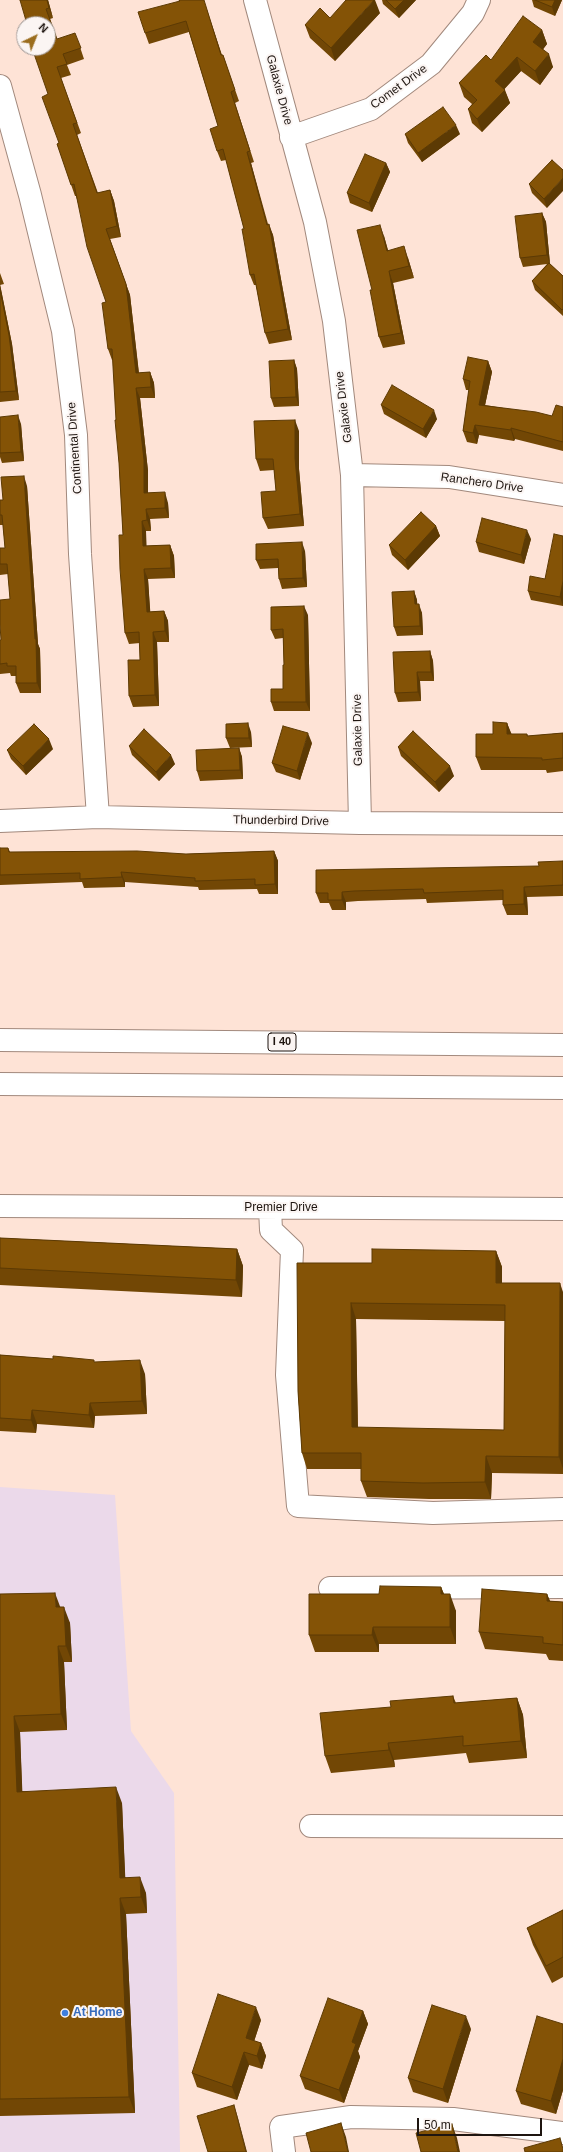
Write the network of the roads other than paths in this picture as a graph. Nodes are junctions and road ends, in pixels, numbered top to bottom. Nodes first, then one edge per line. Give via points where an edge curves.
1 (255, 0) edge
2 (479, 0) edge
3 (0, 86) edge
4 (291, 137) junction
5 (352, 475) junction
6 (563, 495) edge
7 (98, 817) junction
8 (0, 821) edge
9 (360, 823) junction
10 (563, 824) edge
11 (0, 1040) edge
12 (563, 1045) edge
13 (0, 1084) edge
14 (563, 1088) edge
15 (0, 1206) edge
16 (270, 1208) junction
17 (563, 1209) edge
18 (563, 1509) edge
19 (563, 1587) edge
20 (330, 1588) dead end
21 (311, 1826) dead end
22 (563, 1827) edge
23 (563, 2133) edge
24 (284, 2152) edge

1 - 4 main road, Galaxie Drive
2 - 4 main road, Comet Drive via 473,13 431,64 371,109
3 - 7 main road, Continental Drive via 30,194 64,338 76,435 80,554
4 - 5 main road, Galaxie Drive via 315,222 334,321
5 - 6 main road, Ranchero Drive via 449,476
5 - 9 main road, Galaxie Drive
7 - 8 main road, Thunderbird Drive
7 - 9 main road, Thunderbird Drive
9 - 10 main road, Thunderbird Drive
11 - 12 main road, I 40
13 - 14 main road
15 - 16 main road, Premier Drive
16 - 17 main road, Premier Drive
16 - 18 main road via 271,1230 292,1250 287,1375 298,1506 433,1513
19 - 20 main road
21 - 22 main road
23 - 24 main road via 453,2119 351,2117 281,2127

